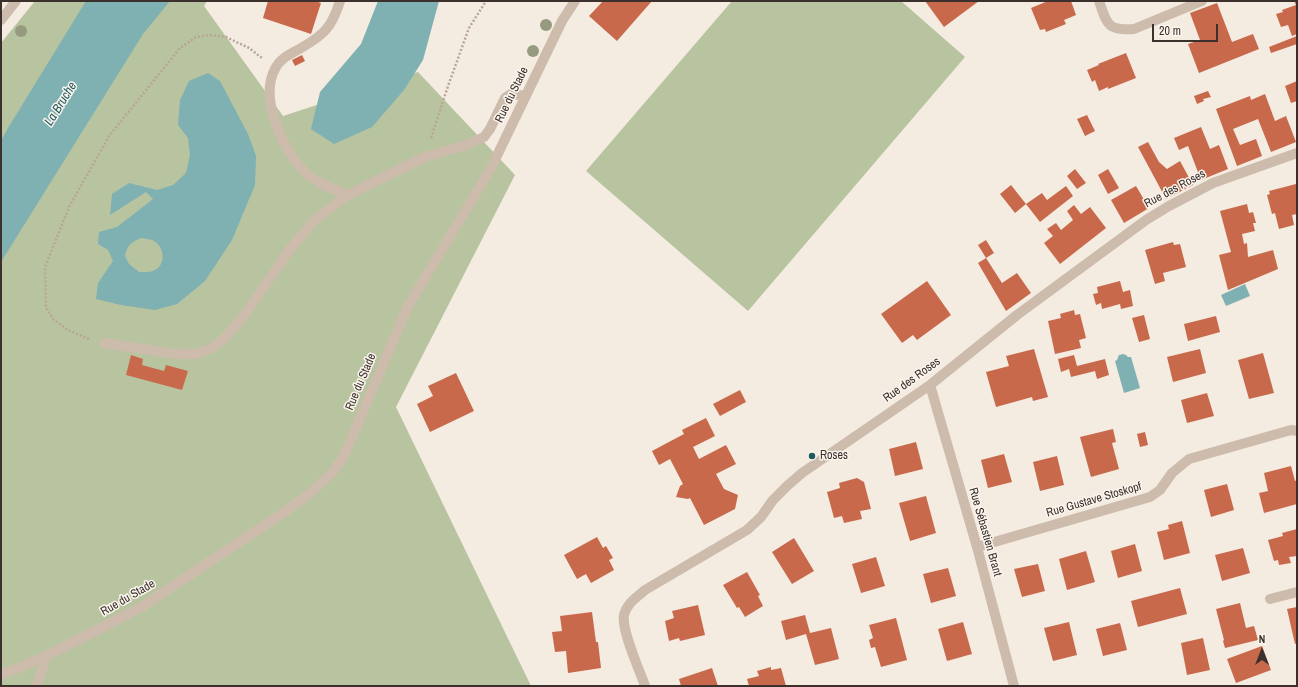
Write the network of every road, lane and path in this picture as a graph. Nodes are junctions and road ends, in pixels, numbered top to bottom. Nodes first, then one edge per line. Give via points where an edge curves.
1 (16, 1) edge
2 (340, 1) edge
3 (486, 1) edge
4 (575, 1) edge
5 (1099, 1) edge
6 (1202, 1) edge
7 (1, 20) edge
8 (275, 69) junction
9 (526, 96) junction
10 (1297, 153) edge
11 (426, 157) junction
12 (348, 195) junction
13 (104, 343) joint
14 (930, 385) junction
15 (1297, 431) edge
16 (977, 547) junction
17 (1297, 592) edge
18 (1270, 599) dead end
19 (46, 656) junction
20 (1, 675) edge
21 (37, 686) edge
22 (645, 686) edge
23 (1014, 686) edge

1 - 7 street
2 - 8 street via 330,25 318,38 286,56
3 - 11 path via 469,28
4 - 9 street, Rue du Stade via 562,20
5 - 6 street via 1106,21 1113,28 1122,30 1134,29
8 - 12 street via 270,85 271,104 279,132 292,157 306,173 326,186
8 - 13 path via 249,48 226,37 196,37 180,48 109,136 69,207 45,267 46,308 54,320 68,330
9 - 11 street via 511,94 505,98 484,137
9 - 19 street, Rue du Stade via 491,168 408,306 353,435 332,474 283,513 146,604
10 - 14 street, Rue des Roses via 1213,183 1146,220 1017,315
11 - 12 street
12 - 13 street via 314,220 290,249 246,313 224,339 210,349 195,354 176,354
14 - 16 street, Rue Sébastien Brant
14 - 22 street, Rue des Roses via 802,474 787,486 761,517 746,530 646,590 631,602 624,615 625,628
15 - 16 street, Rue Gustave Stoskopf via 1291,430 1189,459 1150,497
16 - 23 street, Rue Sébastien Brant
17 - 18 street
19 - 20 street, Rue du Stade
19 - 21 street

